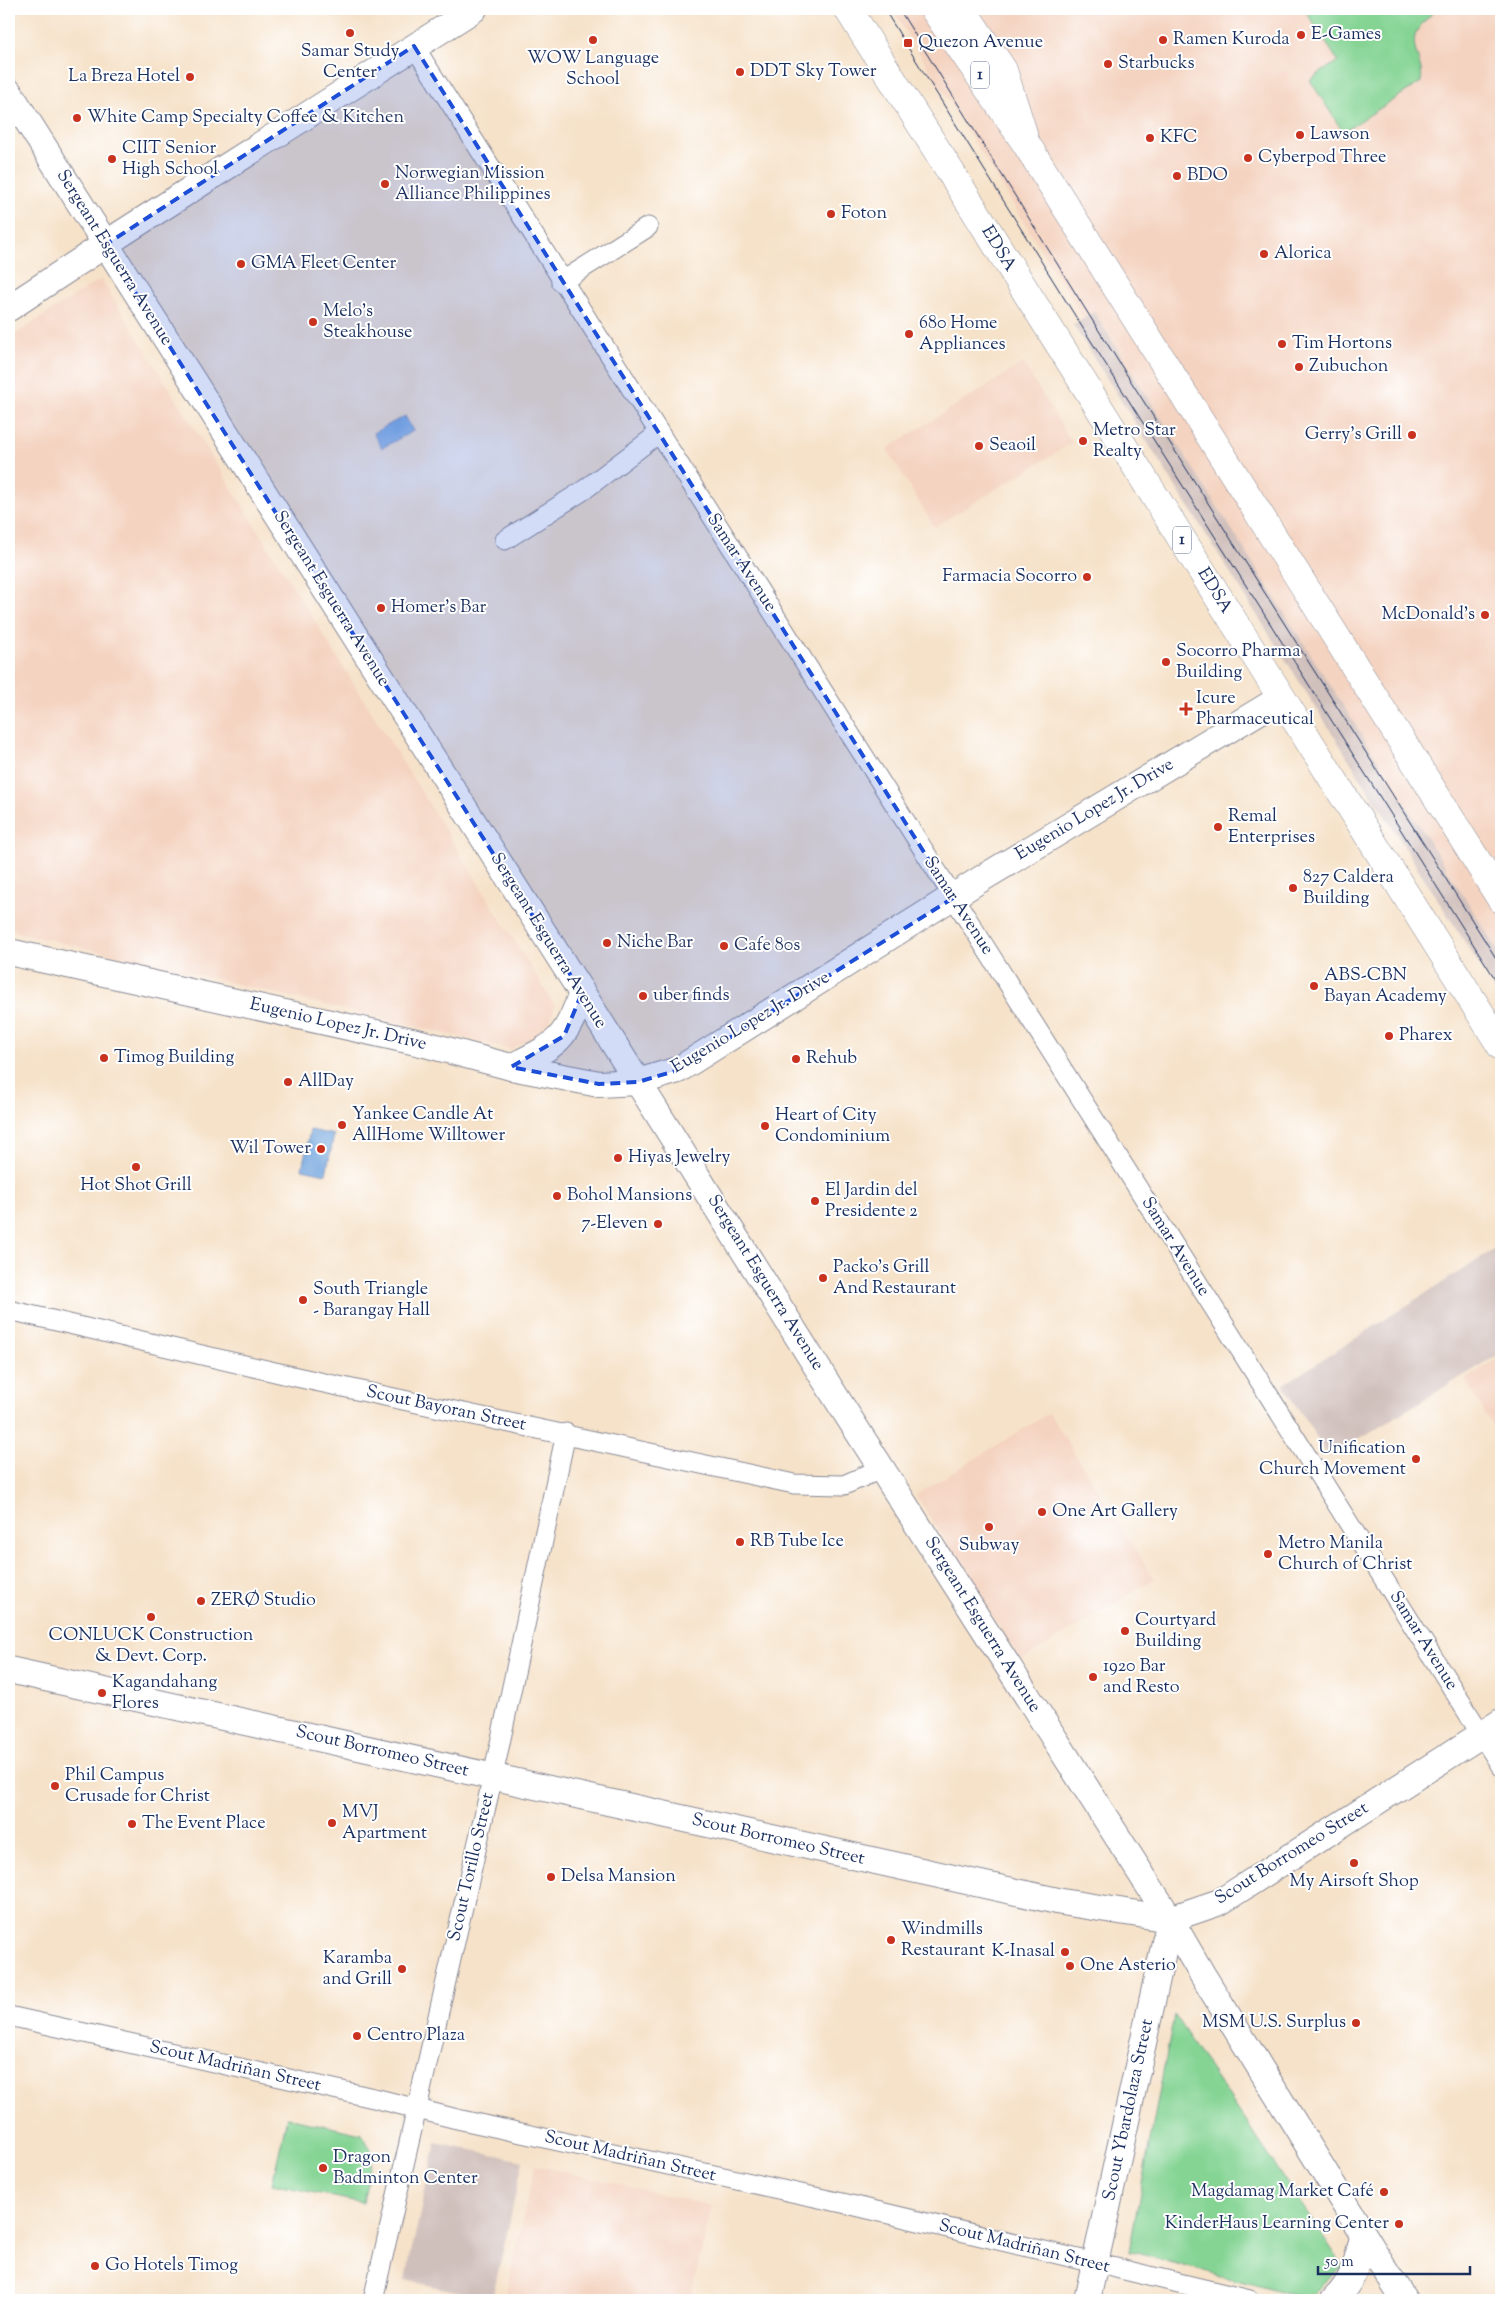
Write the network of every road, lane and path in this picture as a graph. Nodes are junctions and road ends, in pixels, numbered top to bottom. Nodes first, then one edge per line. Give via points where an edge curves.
1 (474, 9) edge
2 (836, 9) edge
3 (848, 9) edge
4 (934, 9) edge
5 (962, 9) edge
6 (863, 34) junction
7 (414, 46) junction
8 (9, 92) edge
9 (1025, 142) junction
10 (648, 227) dead end
11 (105, 244) junction
12 (562, 282) junction
13 (9, 308) edge
14 (658, 434) junction
15 (505, 540) dead end
16 (1281, 698) junction
17 (953, 898) junction
18 (1501, 899) edge
19 (9, 952) edge
20 (582, 993) junction
21 (1501, 1046) edge
22 (511, 1067) junction
23 (638, 1082) junction
24 (9, 1310) edge
25 (566, 1433) junction
26 (883, 1468) junction
27 (9, 1670) edge
28 (1491, 1727) edge
29 (1501, 1766) edge
30 (493, 1776) junction
31 (1170, 1919) junction
32 (9, 2016) edge
33 (417, 2108) junction
34 (1364, 2236) junction
35 (1095, 2265) junction
36 (374, 2300) edge
37 (1087, 2300) edge
38 (1250, 2300) edge
39 (1334, 2300) edge
40 (1404, 2300) edge

1 - 7 street
2 - 6 main road, EDSA / 1
3 - 6 main road, EDSA / 1
4 - 9 main road, 1
5 - 9 main road, 1 via 1003,70
6 - 16 main road, EDSA / 1
7 - 11 street
7 - 12 street, Samar Avenue
8 - 11 street, Sergeant Esguerra Avenue
9 - 18 main road, 1
10 - 12 street
11 - 13 street
11 - 20 street, Sergeant Esguerra Avenue
12 - 14 street, Samar Avenue
14 - 15 street via 584,490
14 - 17 street, Samar Avenue
16 - 17 street, Eugenio Lopez Jr. Drive
16 - 21 main road, EDSA / 1
17 - 23 street, Eugenio Lopez Jr. Drive via 678,1070
17 - 28 street, Samar Avenue via 1234,1340
19 - 22 street, Eugenio Lopez Jr. Drive via 420,1043
20 - 22 street via 564,1036
20 - 23 street, Sergeant Esguerra Avenue
22 - 23 street, Eugenio Lopez Jr. Drive via 599,1084
23 - 26 street, Sergeant Esguerra Avenue
24 - 25 street, Scout Bayoran Street via 301,1378
25 - 26 street, Scout Bayoran Street via 794,1484 844,1485
25 - 30 street, Scout Torillo Street
26 - 31 street, Sergeant Esguerra Avenue
27 - 30 street, Scout Borromeo Street
28 - 29 street, Samar Avenue
28 - 31 street, Scout Borromeo Street via 1220,1902
30 - 31 street, Scout Borromeo Street via 1010,1892
30 - 33 street, Scout Torillo Street
31 - 34 street, Sergeant Esguerra Avenue
31 - 35 street, Scout Ybardolaza Street
32 - 33 street, Scout Madriñan Street
33 - 35 street, Scout Madriñan Street via 847,2204
33 - 36 street, Scout Torillo Street
34 - 39 street via 1346,2289
34 - 40 street, Sergeant Esguerra Avenue
35 - 37 street, Scout Ybardolaza Street
35 - 38 street, Scout Madriñan Street

